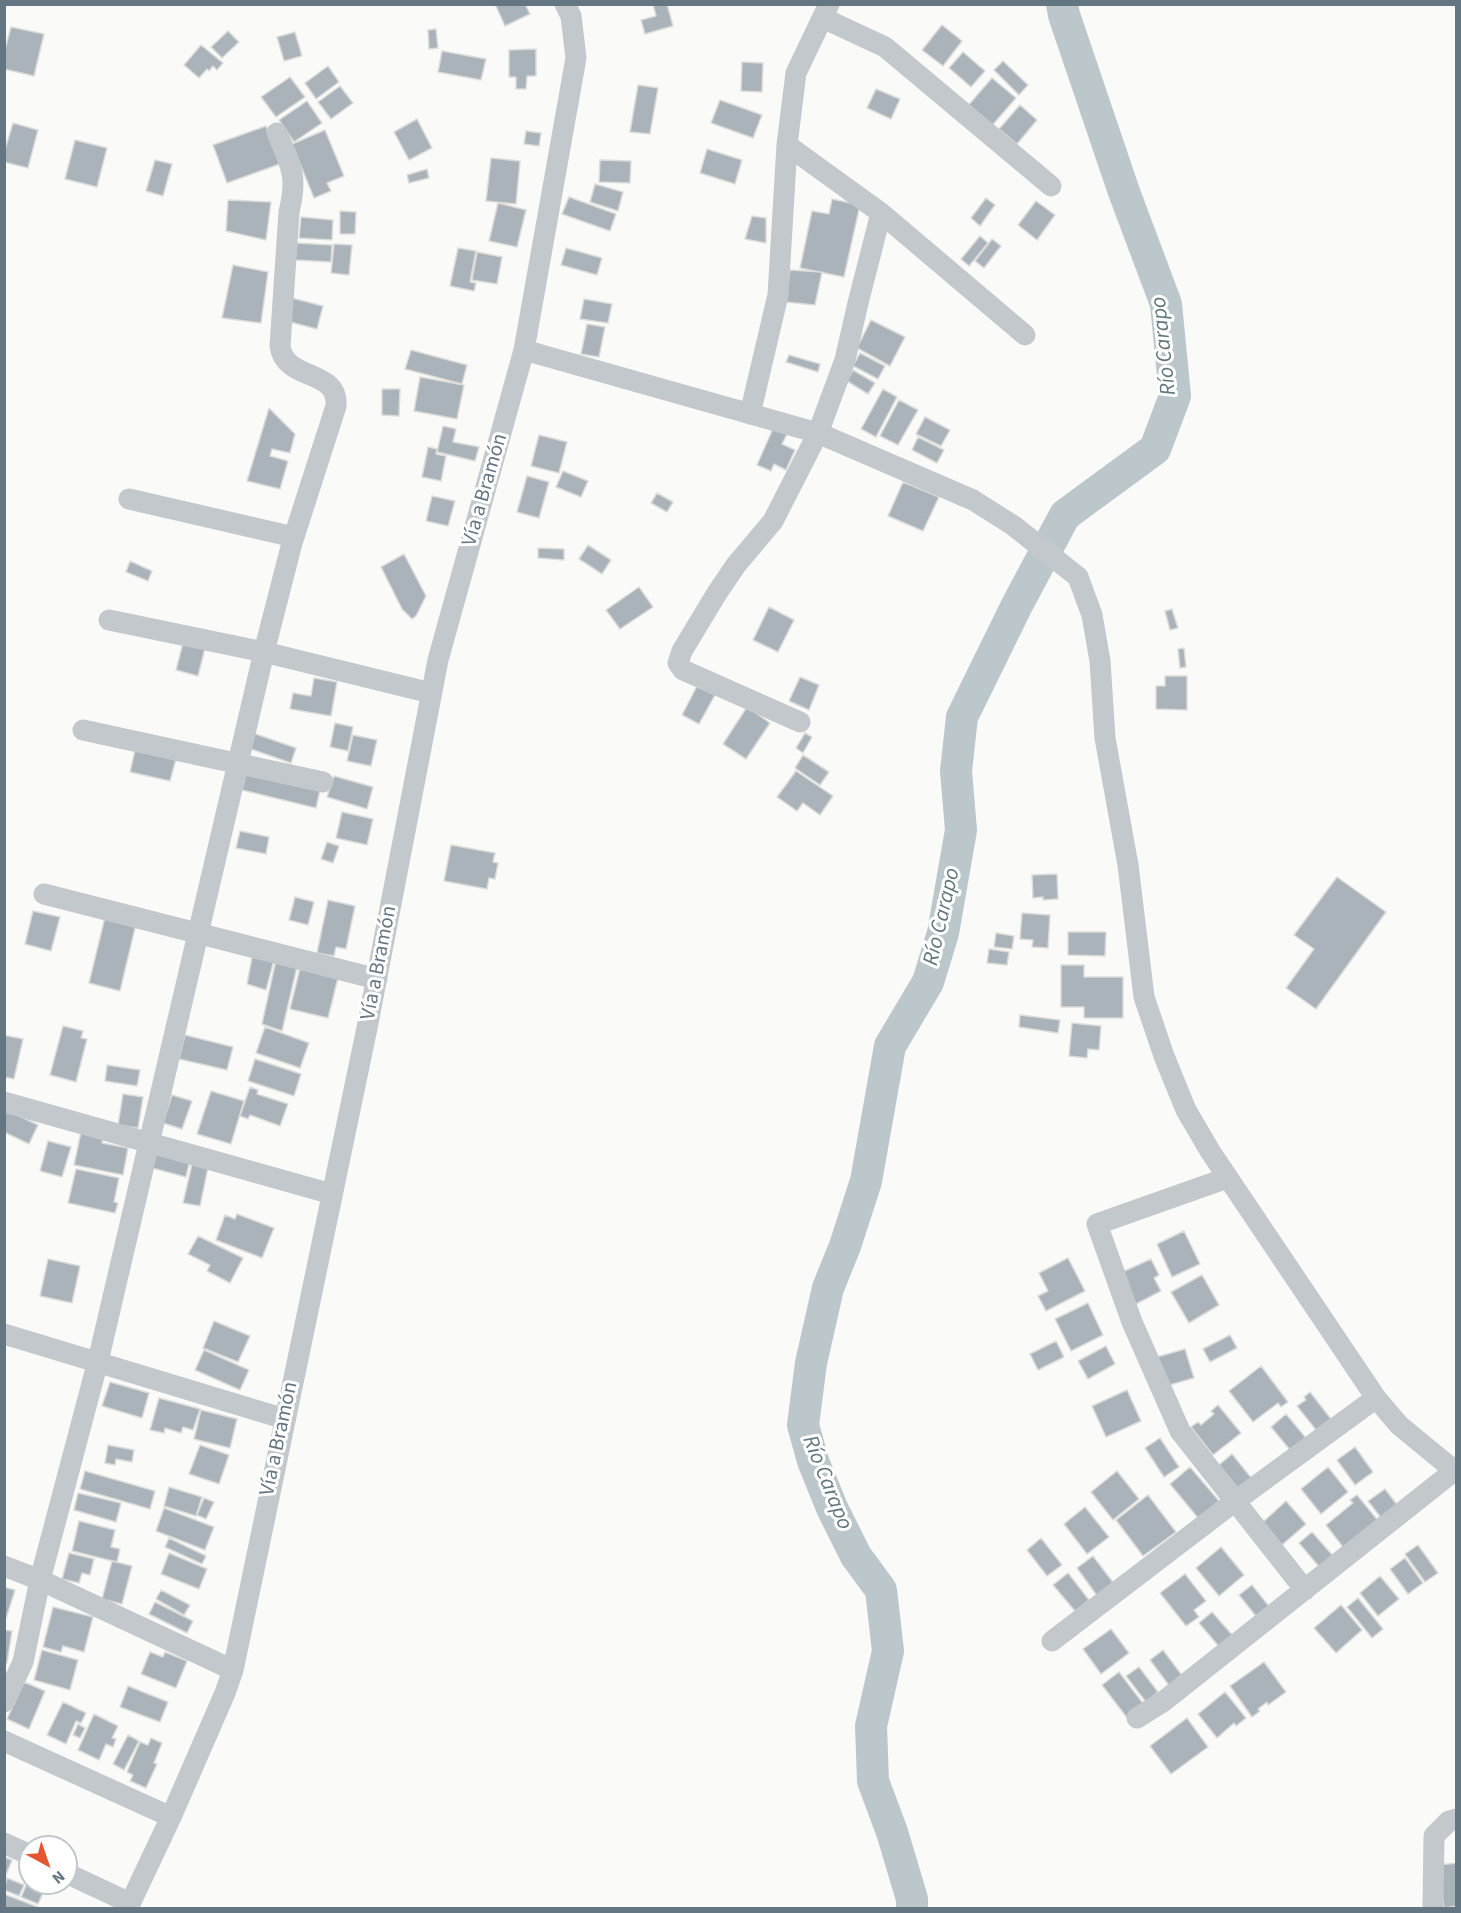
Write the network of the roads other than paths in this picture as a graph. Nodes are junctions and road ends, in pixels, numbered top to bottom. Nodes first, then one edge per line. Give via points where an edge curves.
1 (565, 4) edge
2 (826, 11) edge
3 (277, 133) dead end
4 (787, 145) junction
5 (1051, 186) dead end
6 (882, 213) junction
7 (1025, 335) dead end
8 (524, 350) junction
9 (750, 414) junction
10 (818, 433) junction
11 (129, 499) dead end
12 (294, 537) junction
13 (109, 620) dead end
14 (264, 652) junction
15 (431, 693) junction
16 (800, 722) dead end
17 (83, 730) dead end
18 (238, 764) junction
19 (323, 782) dead end
20 (44, 894) dead end
21 (198, 934) junction
22 (377, 979) junction
23 (4, 1102) edge
24 (149, 1143) junction
25 (1227, 1178) junction
26 (332, 1194) junction
27 (4, 1334) edge
28 (98, 1361) junction
29 (1377, 1398) junction
30 (285, 1419) junction
31 (1455, 1472) edge
32 (1234, 1502) junction
33 (4, 1566) edge
34 (40, 1580) junction
35 (1305, 1590) junction
36 (1052, 1641) dead end
37 (232, 1670) junction
38 (4, 1702) edge
39 (1137, 1719) dead end
40 (4, 1741) edge
41 (171, 1817) junction
42 (1456, 1819) edge
43 (4, 1843) edge
44 (18, 1849) edge
45 (78, 1879) edge
46 (129, 1906) edge
47 (1433, 1908) edge

1 - 8 street, Vía a Bramón via 571,16 576,58
2 - 4 street via 796,73
2 - 5 street via 885,47
3 - 12 street via 293,169 294,182 281,355 288,364 331,386 337,399
4 - 6 street
4 - 9 street via 778,295
6 - 7 street
6 - 10 street via 845,360
8 - 9 street
8 - 15 street, Vía a Bramón
9 - 10 street
10 - 16 street via 773,521 717,593 678,663 683,670
10 - 25 street via 973,500 1014,526 1078,577 1092,615 1100,661 1105,738 1128,865 1144,997 1186,1110
11 - 12 street
12 - 14 street
13 - 14 street
14 - 15 street
14 - 18 street
15 - 22 street, Vía a Bramón
17 - 18 street
18 - 19 street
18 - 21 street
20 - 21 street
21 - 22 street
21 - 24 street
22 - 26 street, Vía a Bramón
23 - 24 street
24 - 26 street
24 - 28 street
25 - 29 street
25 - 32 street via 1097,1224 1132,1322 1180,1431
26 - 30 street, Vía a Bramón
27 - 28 street
28 - 30 street
28 - 34 street
29 - 31 street via 1399,1425
29 - 32 street
30 - 37 street, Vía a Bramón
31 - 35 street
32 - 35 street
32 - 36 street
33 - 34 street
34 - 37 street
34 - 38 street via 23,1662
35 - 39 street
37 - 41 street, Vía a Bramón
40 - 41 street
41 - 46 street, Vía a Bramón
42 - 47 street via 1434,1836
43 - 44 street
45 - 46 street

